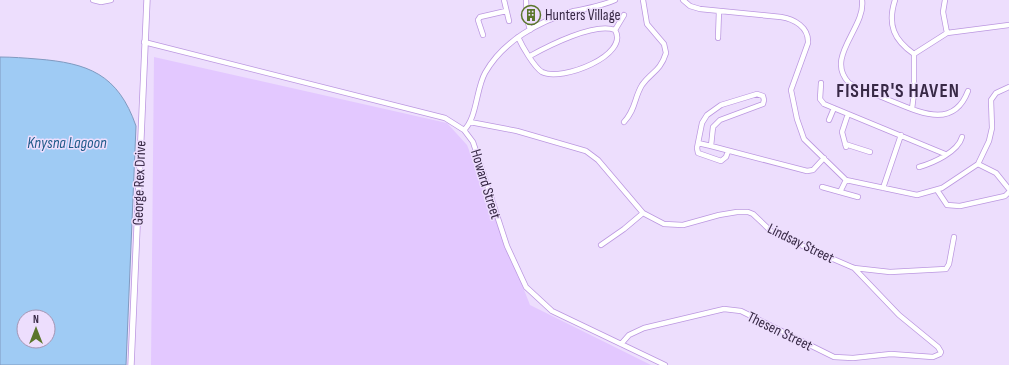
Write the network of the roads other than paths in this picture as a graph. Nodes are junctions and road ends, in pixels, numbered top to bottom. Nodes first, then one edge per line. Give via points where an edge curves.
1 (92, 0) edge
2 (111, 0) edge
3 (147, 0) edge
4 (504, 0) edge
5 (526, 0) edge
6 (615, 0) edge
7 (643, 0) edge
8 (683, 0) edge
9 (862, 0) edge
10 (895, 0) edge
11 (945, 0) edge
12 (506, 11) junction
13 (719, 11) junction
14 (624, 15) dead end
15 (509, 21) dead end
16 (1009, 25) edge
17 (530, 30) junction
18 (615, 30) junction
19 (947, 33) junction
20 (483, 35) dead end
21 (518, 37) junction
22 (718, 38) dead end
23 (144, 42) junction
24 (914, 54) junction
25 (530, 56) junction
26 (821, 83) dead end
27 (1009, 86) edge
28 (968, 92) dead end
29 (834, 108) junction
30 (912, 109) junction
31 (848, 114) junction
32 (829, 120) dead end
33 (470, 122) junction
34 (624, 122) dead end
35 (464, 130) junction
36 (901, 135) junction
37 (962, 137) dead end
38 (698, 143) junction
39 (711, 146) junction
40 (728, 151) junction
41 (870, 152) dead end
42 (945, 154) junction
43 (824, 158) junction
44 (978, 164) junction
45 (919, 167) dead end
46 (846, 180) junction
47 (822, 187) dead end
48 (883, 188) junction
49 (1009, 189) edge
50 (937, 190) junction
51 (840, 192) junction
52 (1009, 192) edge
53 (858, 197) dead end
54 (643, 213) junction
55 (954, 237) dead end
56 (601, 244) dead end
57 (854, 268) junction
58 (621, 344) junction
59 (131, 365) edge
60 (665, 365) edge

1 - 2 street
3 - 23 street, George Rex Drive
4 - 12 street
5 - 17 street
6 - 17 street via 559,16
7 - 34 street via 647,24 664,44 666,53 658,70 642,85 633,110
8 - 13 street via 695,8
9 - 30 street via 861,16 841,58 846,78 852,84
10 - 24 street via 892,17 896,36 903,46
11 - 19 street via 942,12
12 - 15 street
12 - 20 street via 480,17
13 - 22 street
13 - 43 street via 781,16 792,19 802,26 808,43 791,92 804,139
14 - 18 street
16 - 19 street
17 - 21 street
18 - 25 street via 607,28 584,32
18 - 25 street via 617,40 612,49 590,65 577,70 544,73
19 - 24 street
21 - 25 street
21 - 33 street via 498,55 485,74
23 - 35 street, Howard Street via 437,115
23 - 59 street, George Rex Drive
24 - 30 street
26 - 29 street via 822,102
27 - 44 street via 996,93 991,100 993,118 989,141
28 - 30 street via 962,104 952,112 929,115
29 - 31 street
29 - 32 street
31 - 36 street
31 - 41 street via 842,132 846,146
33 - 35 street
33 - 54 street, Lindsay Street via 517,130 586,151 598,160
35 - 58 street, Howard Street via 473,142 497,219 516,269 526,287 552,311
36 - 42 street
36 - 48 street
37 - 42 street via 958,145
38 - 39 street
38 - 39 street via 703,120 717,107 752,95 763,96 763,104 722,118 716,123 713,127
38 - 40 street via 698,153 714,160 724,160
39 - 40 street
40 - 43 street via 807,171 813,170
42 - 45 street via 930,164
43 - 46 street
44 - 49 street via 992,170
44 - 50 street
46 - 48 street
46 - 51 street
47 - 51 street
48 - 50 street via 913,196
50 - 52 street via 947,205 960,206 1005,196
51 - 53 street
54 - 56 street
54 - 57 street, Lindsay Street via 664,224 676,226 719,215 748,212 773,233
55 - 57 street, Lindsay Street via 949,264 943,270 890,272
57 - 58 street, Thesen Street via 899,315 938,347 940,354 930,357 891,354 834,357 741,311 728,310 644,328 629,335
58 - 60 street, Howard Street

